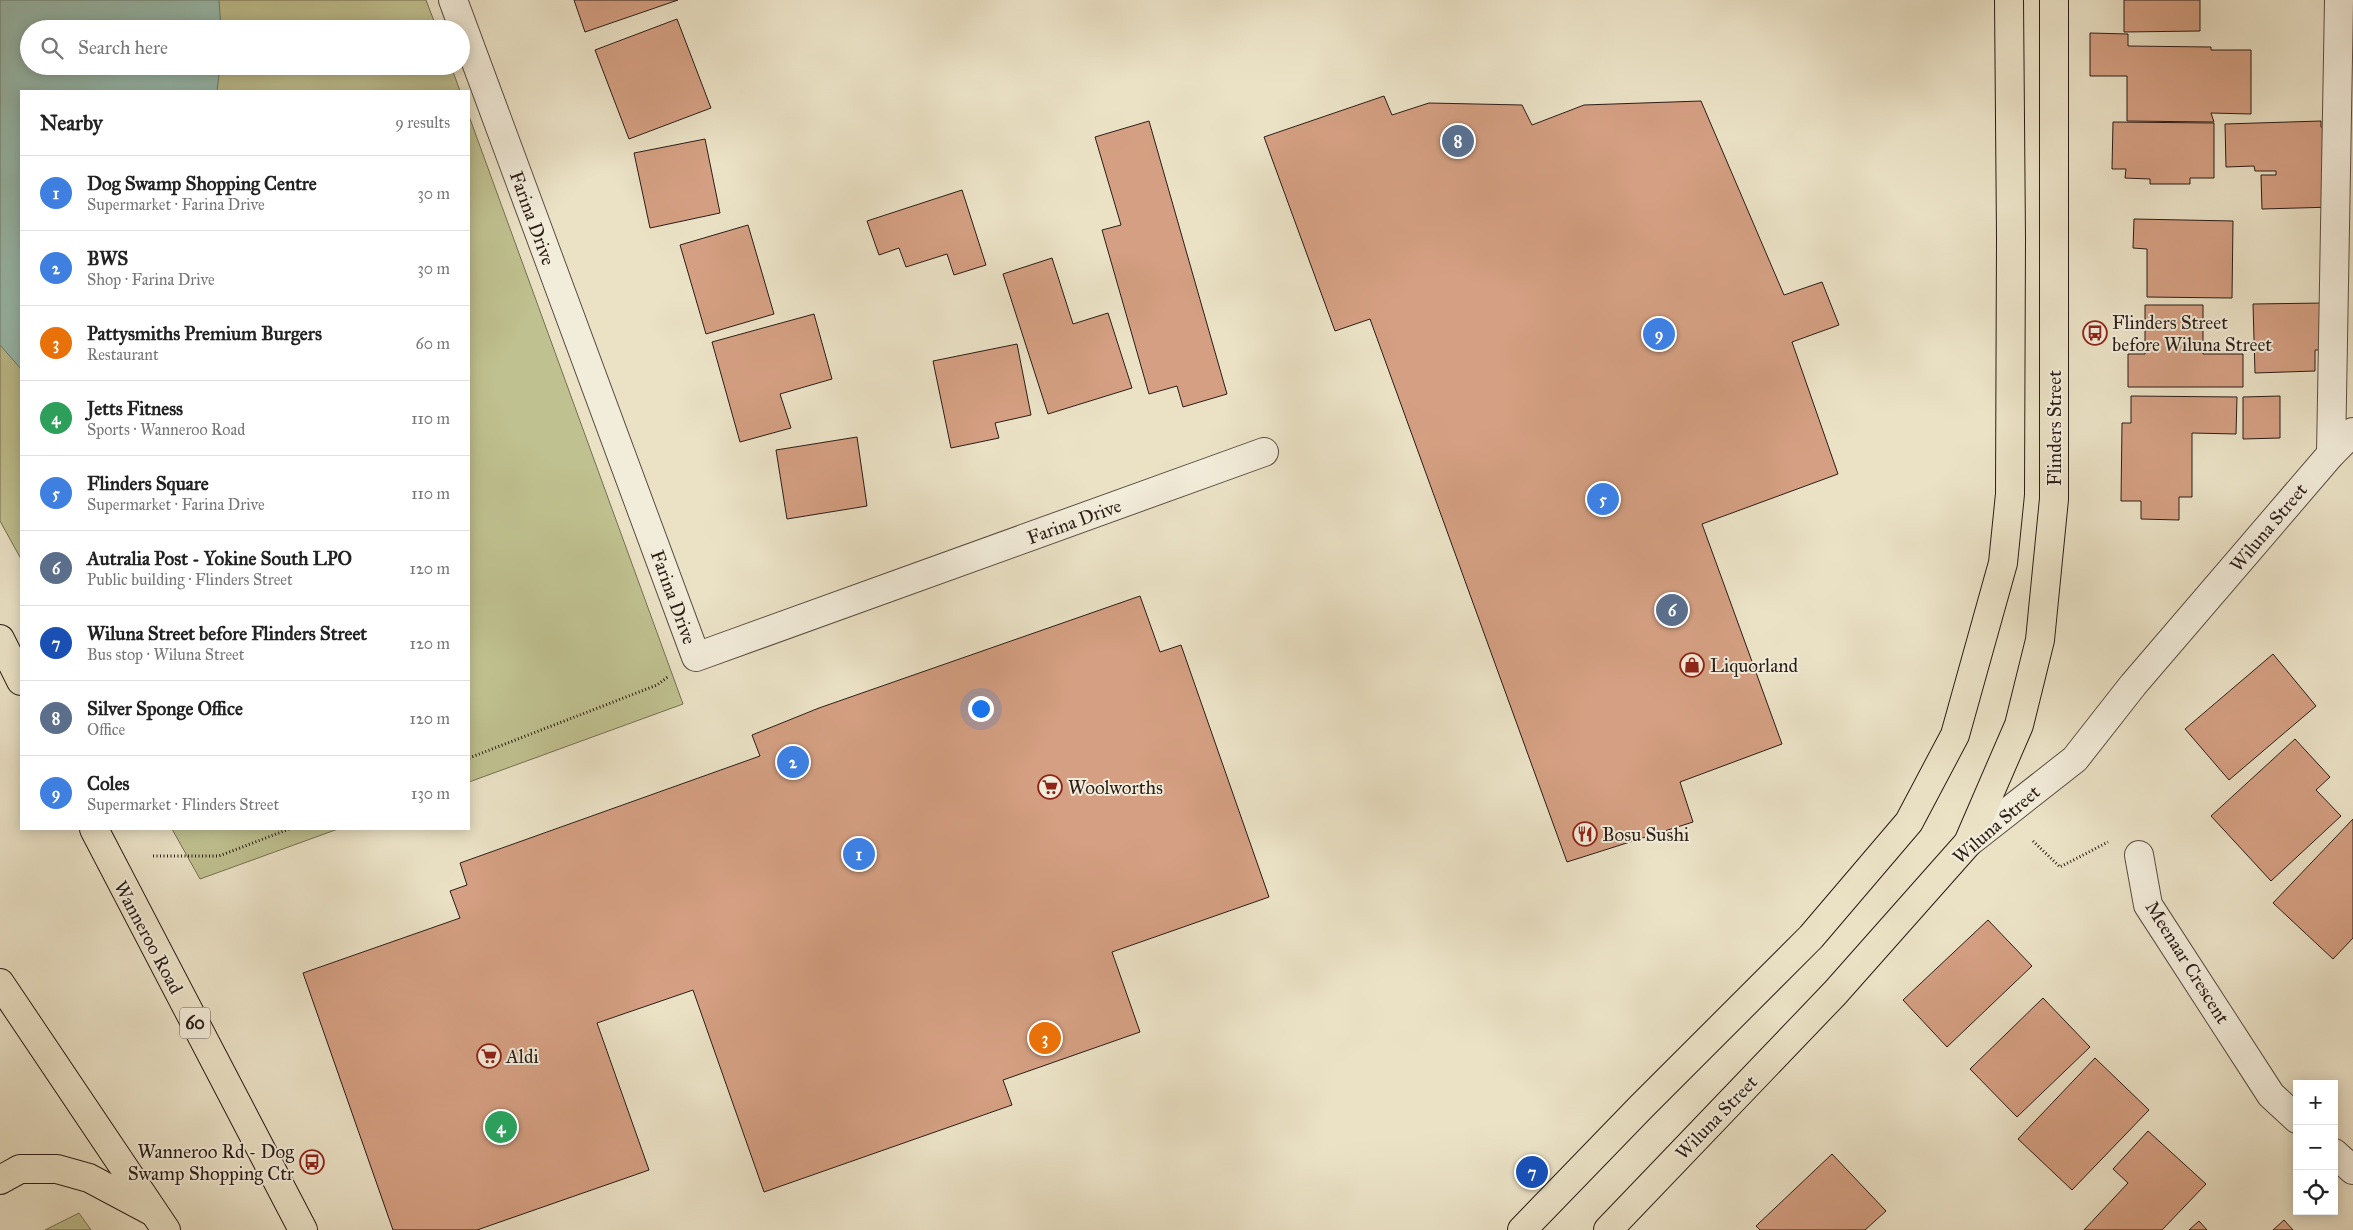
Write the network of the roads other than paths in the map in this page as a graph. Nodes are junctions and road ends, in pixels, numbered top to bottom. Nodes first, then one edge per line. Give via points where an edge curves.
1 (453, 0) edge
2 (2008, 0) edge
3 (2054, 0) edge
4 (2339, 0) edge
5 (460, 20) edge
6 (470, 46) edge
7 (2353, 432) edge
8 (1264, 452) dead end
9 (2331, 454) junction
10 (0, 638) edge
11 (20, 679) edge
12 (95, 830) edge
13 (1968, 842) junction
14 (2139, 855) road end
15 (0, 983) edge
16 (2293, 1115) edge
17 (2338, 1157) edge
18 (2353, 1170) edge
19 (0, 1180) edge
20 (160, 1221) edge
21 (303, 1230) edge
22 (1522, 1230) edge
23 (1608, 1230) edge

1 - 5 street, Farina Drive
2 - 22 main road via 2012,238 2010,494 2003,564 1955,735 1909,822 1811,937
3 - 13 main road, Flinders Street via 2054,499 2040,640 2019,725
4 - 9 street
6 - 8 street, Farina Drive via 696,657
7 - 9 street, Wiluna Street
9 - 13 street, Wiluna Street via 2133,685 2075,759
10 - 11 main road
12 - 21 main road, Wanneroo Road / 60
13 - 23 main road, Wiluna Street via 1835,993
14 - 16 street, Meenaar Crescent via 2148,905 2271,1095
15 - 20 main road
17 - 18 street
19 - 20 main road via 20,1169 58,1169 89,1178

